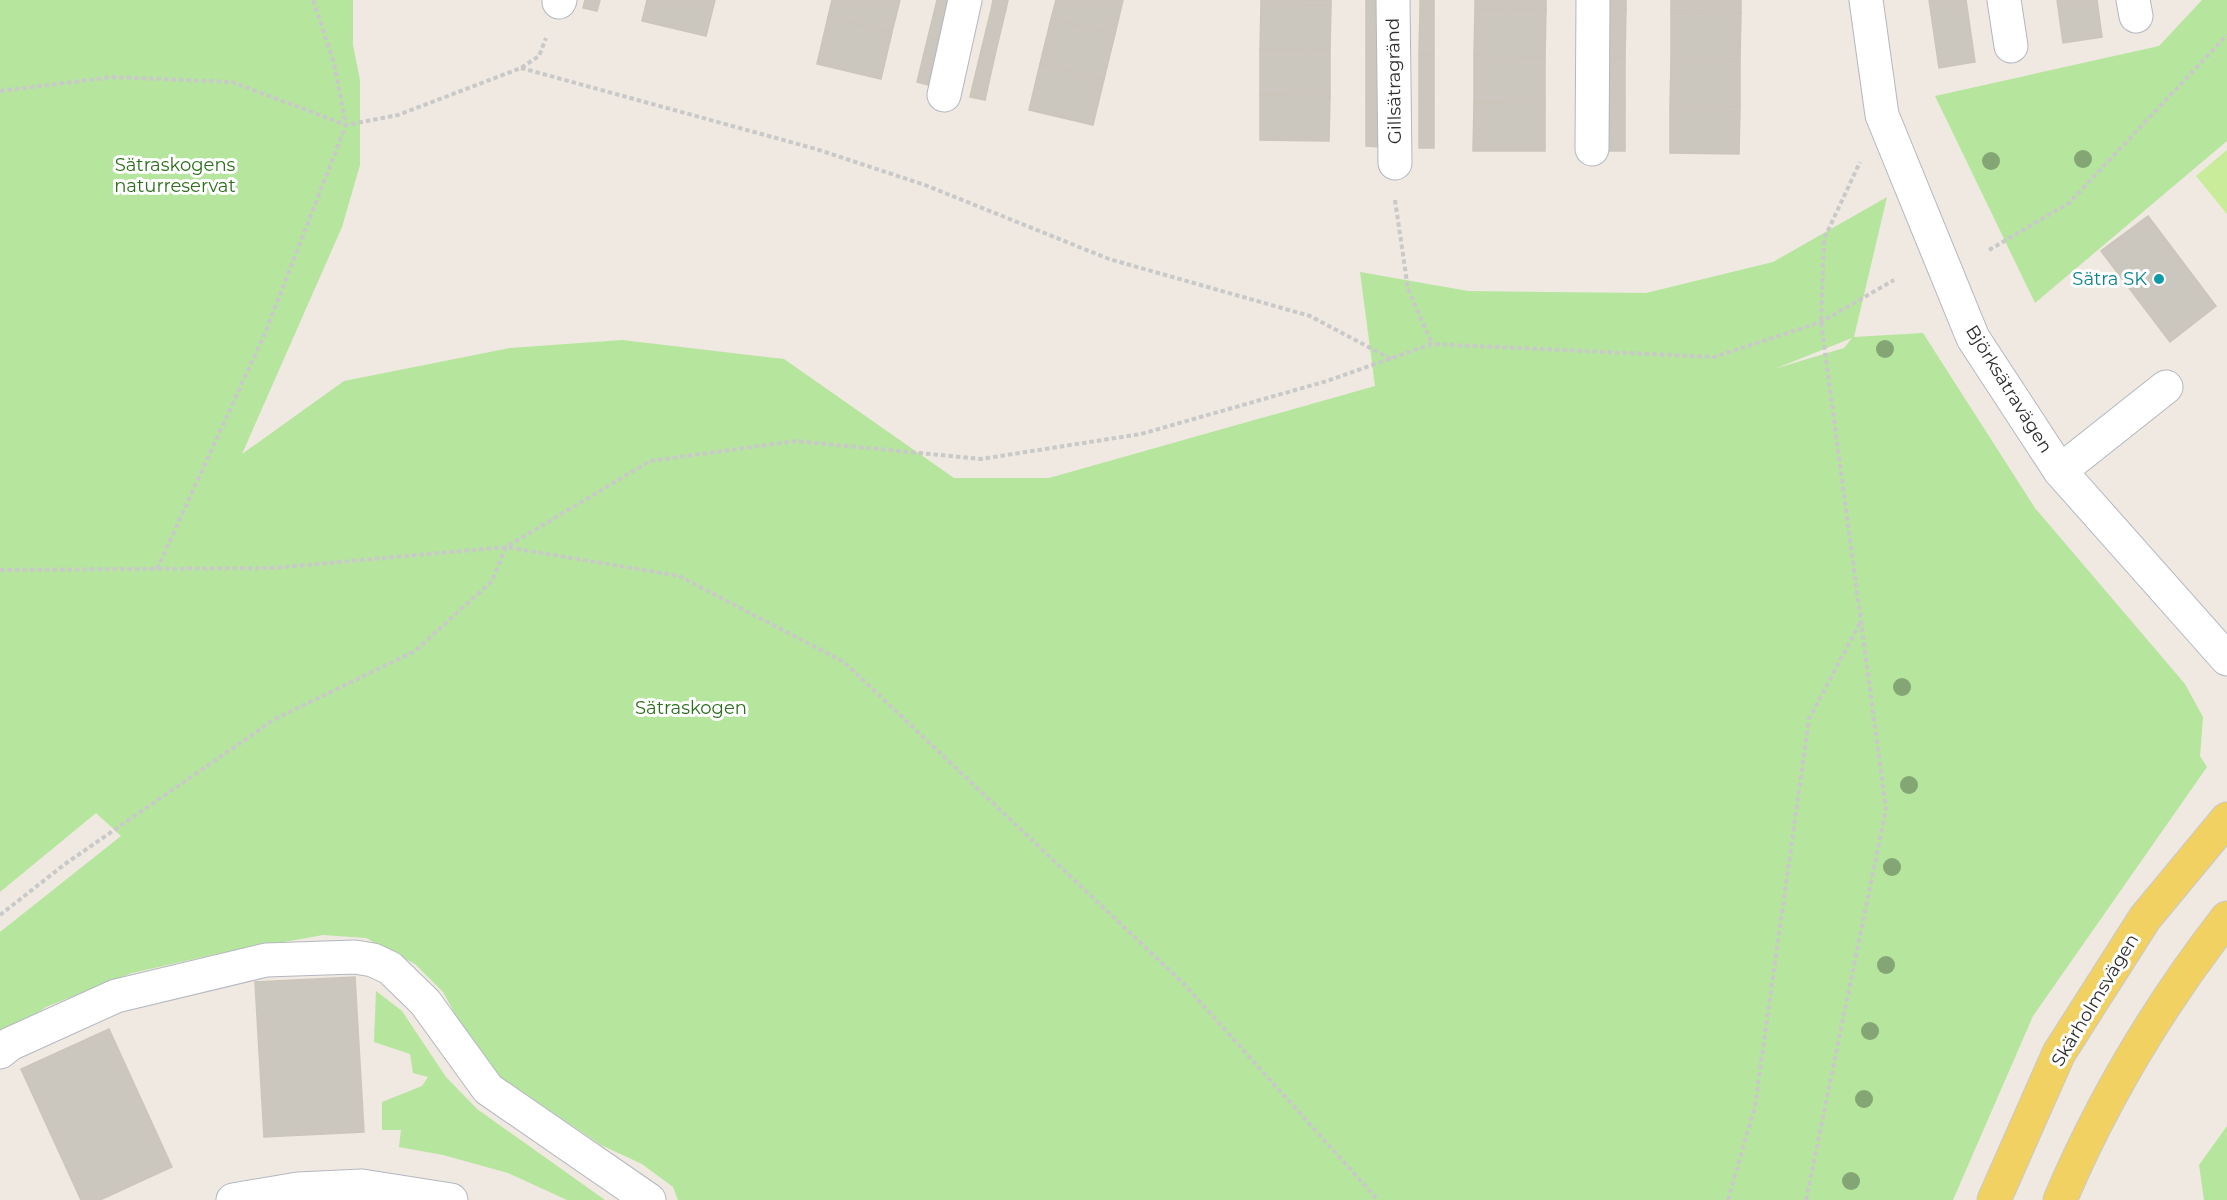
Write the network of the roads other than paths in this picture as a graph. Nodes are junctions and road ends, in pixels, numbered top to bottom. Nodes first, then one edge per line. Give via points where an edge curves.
1 (965, 0) edge
2 (1393, 0) edge
3 (1593, 0) edge
4 (1866, 0) edge
5 (2004, 0) edge
6 (2011, 46) dead end
7 (944, 95) dead end
8 (1592, 149) dead end
9 (1395, 163) road end
10 (2166, 387) dead end
11 (2060, 471) junction
12 (2227, 659) edge
13 (2227, 819) edge
14 (2227, 918) edge
15 (0, 1052) edge
16 (233, 1200) edge
17 (451, 1200) edge
18 (649, 1200) edge
19 (1994, 1200) edge
20 (2060, 1200) edge

1 - 7 street
2 - 9 street, Gillsätragränd
3 - 8 street
4 - 11 street, Björksätravägen via 1882,115 1973,338
5 - 6 street
10 - 11 street
11 - 12 street, Björksätravägen
13 - 19 main road, Skärholmsvägen via 2145,918 2059,1053
14 - 20 main road via 2195,959 2132,1056 2078,1157
15 - 18 street via 116,996 183,979 266,960 373,960 390,968 425,1002 488,1089
16 - 17 street via 298,1189 362,1186

